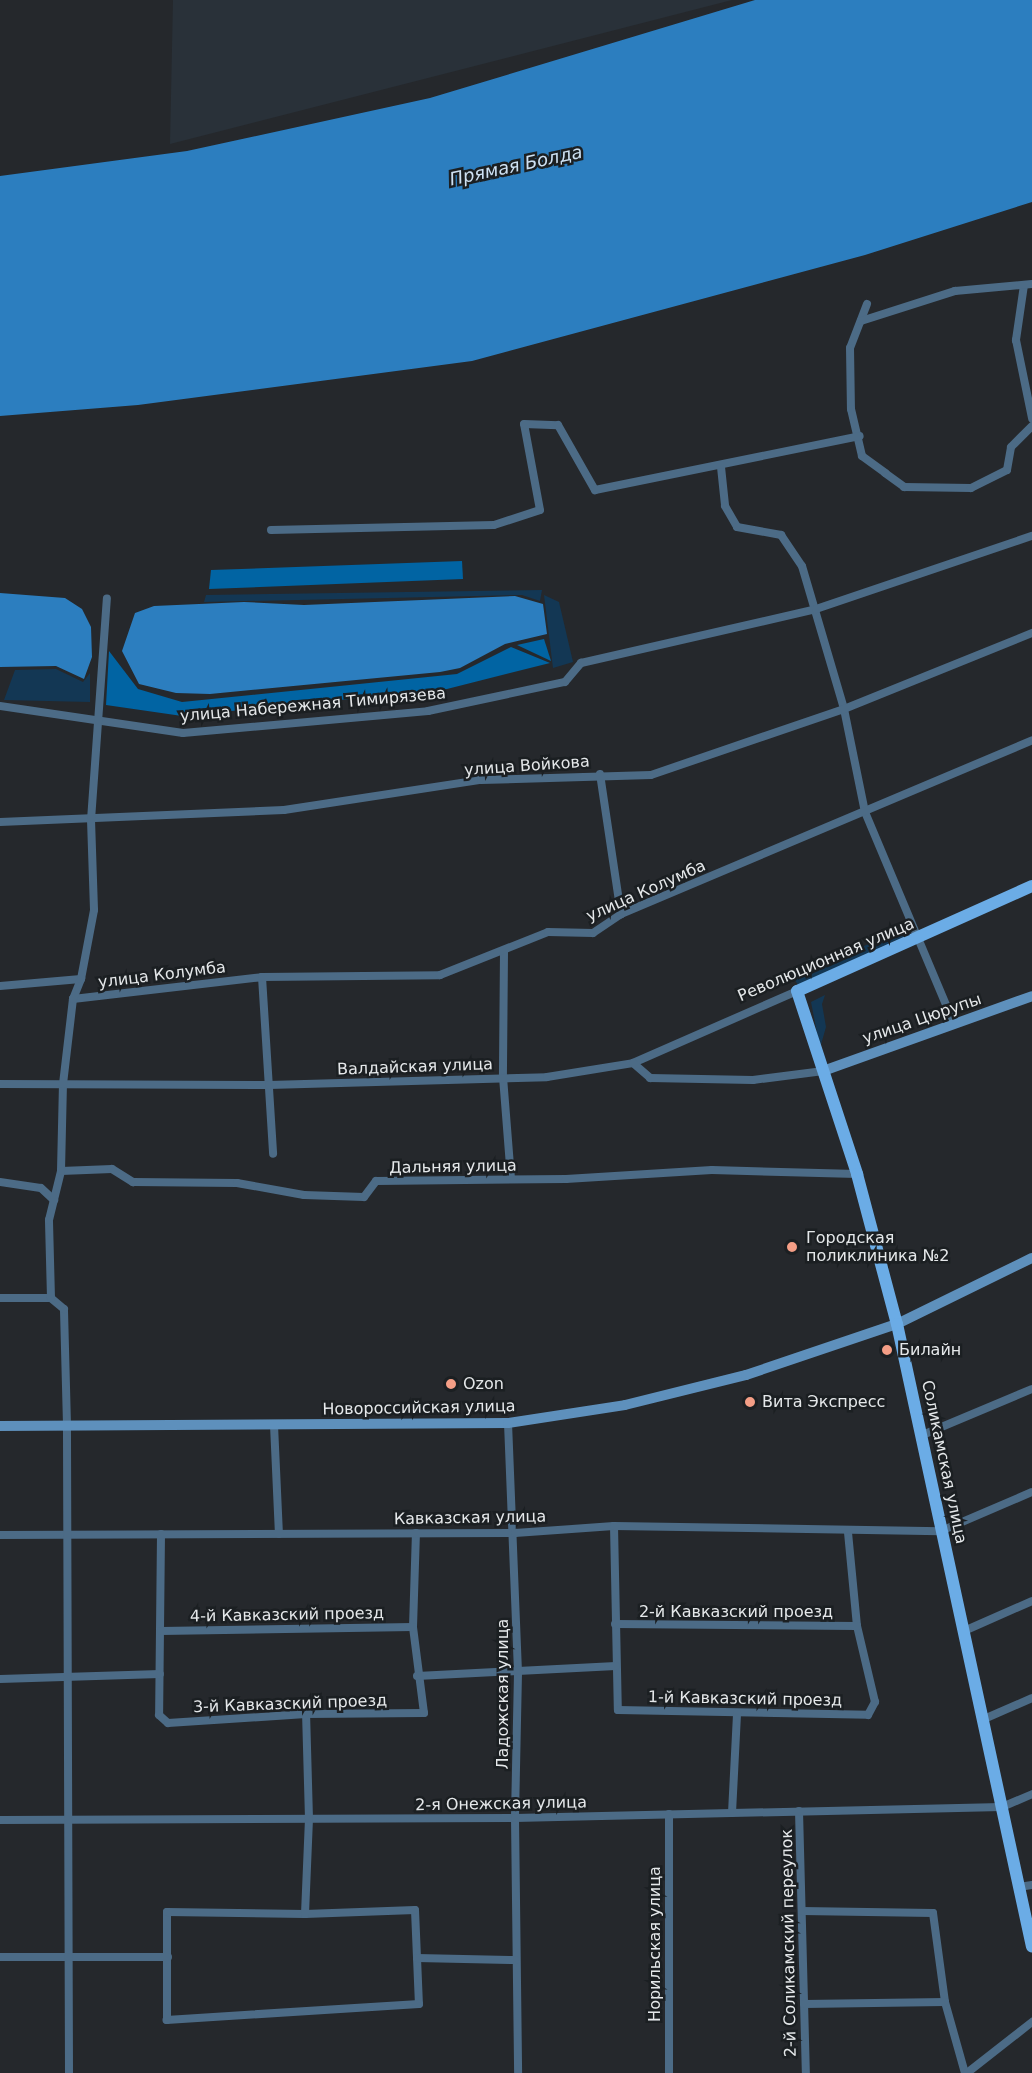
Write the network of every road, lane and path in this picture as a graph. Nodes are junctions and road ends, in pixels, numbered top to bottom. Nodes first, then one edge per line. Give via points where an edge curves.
1 (1028, 285) edge
2 (867, 304) dead end
3 (861, 321) junction
4 (1032, 418) edge
5 (1032, 426) edge
6 (860, 436) junction
7 (721, 466) junction
8 (271, 530) dead end
9 (1032, 536) edge
10 (107, 599) dead end
11 (816, 609) junction
12 (1032, 633) edge
13 (0, 706) edge
14 (844, 709) junction
15 (98, 718) junction
16 (1032, 740) edge
17 (600, 774) junction
18 (865, 812) junction
19 (91, 820) junction
20 (0, 822) edge
21 (1032, 886) edge
22 (621, 914) junction
23 (916, 940) junction
24 (504, 952) junction
25 (262, 977) junction
26 (81, 979) junction
27 (0, 986) edge
28 (797, 991) junction
29 (1032, 996) edge
30 (72, 999) junction
31 (954, 1024) junction
32 (633, 1063) junction
33 (823, 1071) junction
34 (503, 1077) junction
35 (0, 1084) edge
36 (63, 1084) junction
37 (269, 1085) junction
38 (273, 1154) dead end
39 (61, 1171) junction
40 (857, 1174) junction
41 (511, 1179) junction
42 (0, 1182) edge
43 (54, 1200) junction
44 (1032, 1258) edge
45 (0, 1298) edge
46 (51, 1298) junction
47 (897, 1324) junction
48 (1032, 1389) edge
49 (508, 1423) junction
50 (67, 1425) junction
51 (274, 1425) junction
52 (0, 1426) edge
53 (920, 1436) junction
54 (1032, 1492) edge
55 (614, 1526) junction
56 (941, 1531) junction
57 (848, 1532) junction
58 (416, 1533) junction
59 (515, 1533) junction
60 (161, 1534) junction
61 (279, 1534) junction
62 (0, 1535) edge
63 (67, 1535) junction
64 (1032, 1601) edge
65 (615, 1624) junction
66 (856, 1626) junction
67 (413, 1627) junction
68 (161, 1631) junction
69 (964, 1631) junction
70 (616, 1666) junction
71 (518, 1673) junction
72 (160, 1674) junction
73 (66, 1676) junction
74 (417, 1676) junction
75 (0, 1679) edge
76 (1032, 1698) edge
77 (737, 1713) junction
78 (306, 1714) junction
79 (984, 1719) junction
80 (1032, 1794) edge
81 (1002, 1807) junction
82 (800, 1811) junction
83 (669, 1814) junction
84 (732, 1814) junction
85 (515, 1818) junction
86 (309, 1819) junction
87 (0, 1820) edge
88 (67, 1820) junction
89 (1026, 1886) edge
90 (802, 1911) junction
91 (306, 1914) junction
92 (1032, 1947) edge
93 (0, 1957) edge
94 (69, 1957) junction
95 (168, 1957) junction
96 (417, 1958) junction
97 (515, 1960) junction
98 (945, 2002) junction
99 (804, 2004) junction
100 (1032, 2022) edge
101 (69, 2073) edge
102 (518, 2073) edge
103 (669, 2073) edge
104 (806, 2073) edge
105 (966, 2073) edge

1 - 3 street via 955,291
1 - 4 street via 1016,340
2 - 3 street
3 - 6 street via 850,348 851,409
5 - 6 street via 1011,447 1007,470 970,488 904,487 862,456
6 - 7 street
7 - 8 street via 595,490 558,425 524,424 540,510 494,525
7 - 11 street via 725,506 737,527 781,535 801,566
9 - 11 street, улица Набережная Тимирязева
10 - 15 street
11 - 14 street
11 - 15 street, улица Набережная Тимирязева via 581,663 566,682 428,711 183,733
12 - 14 street, улица Войкова
13 - 15 street, улица Набережная Тимирязева
14 - 17 street, улица Войкова via 651,775
14 - 18 street
15 - 19 street
16 - 18 street, улица Колумба
17 - 19 street, улица Войкова via 481,780 284,810
17 - 22 street
18 - 22 street, улица Колумба
18 - 23 street
19 - 20 street, улица Войкова via 25,818
19 - 26 street via 94,910
21 - 23 main road, Революционная улица
22 - 24 street, улица Колумба via 593,933 548,932
23 - 28 main road, Революционная улица
23 - 31 street
24 - 25 street, улица Колумба via 440,975
24 - 34 street
25 - 30 street, улица Колумба
25 - 37 street
26 - 27 street, улица Колумба
26 - 30 street
28 - 32 street, Революционная улица
28 - 33 main road, Соликамская улица
29 - 31 street, улица Цюрупы
30 - 36 street
31 - 33 street, улица Цюрупы
32 - 33 street via 650,1078 753,1080
32 - 34 street, Валдайская улица via 547,1077
33 - 40 main road, Соликамская улица
34 - 37 street, Валдайская улица
34 - 41 street
35 - 36 street, Валдайская улица
36 - 37 street, Валдайская улица
36 - 39 street
37 - 38 street
39 - 41 street, Дальняя улица via 112,1169 133,1182 237,1183 304,1195 364,1197 376,1181
39 - 43 street
40 - 41 street, Дальняя улица via 712,1170
40 - 47 main road, Соликамская улица
42 - 43 street via 41,1188
43 - 46 street via 49,1220
44 - 47 street, Новороссийская улица
45 - 46 street
46 - 50 street via 64,1309
47 - 49 street, Новороссийская улица via 737,1377 625,1405
47 - 53 main road, Соликамская улица
48 - 53 street
49 - 51 street, Новороссийская улица
49 - 59 street, Ладожская улица
50 - 51 street, Новороссийская улица
50 - 52 street, Новороссийская улица
50 - 63 street
51 - 61 street
53 - 56 main road, Соликамская улица
54 - 56 street
55 - 57 street, Кавказская улица
55 - 59 street, Кавказская улица
55 - 65 street, 1-й Кавказский проезд
56 - 57 street, Кавказская улица
56 - 69 main road, Соликамская улица
57 - 66 street, 1-й Кавказский проезд
58 - 59 street, Кавказская улица
58 - 61 street, Кавказская улица
58 - 67 street, 3-й Кавказский проезд
59 - 71 street, Ладожская улица
60 - 61 street, Кавказская улица
60 - 63 street, Кавказская улица
60 - 68 street, 3-й Кавказский проезд
62 - 63 street, Кавказская улица
63 - 73 street
64 - 69 street
65 - 66 street, 2-й Кавказский проезд
65 - 70 street, 1-й Кавказский проезд
66 - 77 street, 1-й Кавказский проезд via 875,1702 868,1715
67 - 68 street, 4-й Кавказский проезд
67 - 74 street, 3-й Кавказский проезд
68 - 72 street, 3-й Кавказский проезд
69 - 79 main road, Соликамская улица
70 - 71 street
70 - 77 street, 1-й Кавказский проезд via 618,1710
71 - 74 street
71 - 85 street, Ладожская улица
72 - 73 street
72 - 78 street, 3-й Кавказский проезд via 159,1715 168,1723
73 - 75 street
73 - 88 street
74 - 78 street, 3-й Кавказский проезд via 424,1713
76 - 79 street
77 - 84 street
78 - 86 street
79 - 81 main road, Соликамская улица
80 - 81 street
81 - 82 street, 2-я Онежская улица
81 - 89 main road, Соликамская улица
82 - 84 street, 2-я Онежская улица
82 - 90 street, 2-й Соликамский переулок
83 - 84 street, 2-я Онежская улица
83 - 85 street, 2-я Онежская улица
83 - 103 street, Норильская улица
85 - 86 street, 2-я Онежская улица
85 - 97 street, Ладожская улица
86 - 88 street, 2-я Онежская улица
86 - 91 street
87 - 88 street, 2-я Онежская улица
88 - 94 street
89 - 92 main road, Соликамская улица
90 - 98 street via 933,1913
90 - 99 street, 2-й Соликамский переулок
91 - 95 street via 167,1912
91 - 96 street via 415,1910
93 - 94 street
94 - 95 street
94 - 101 street
95 - 96 street via 167,2020 419,2004
96 - 97 street
97 - 102 street, Ладожская улица
98 - 99 street
98 - 105 street
99 - 104 street, 2-й Соликамский переулок
100 - 105 street

